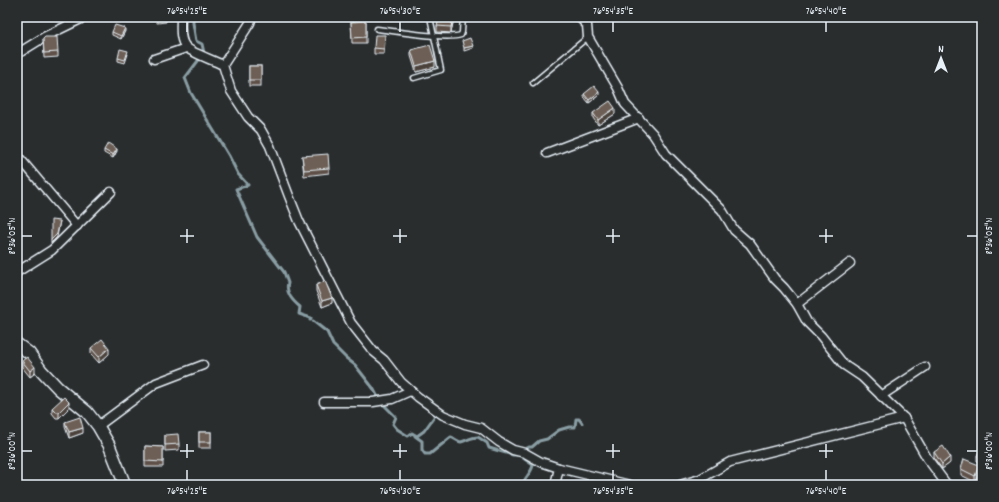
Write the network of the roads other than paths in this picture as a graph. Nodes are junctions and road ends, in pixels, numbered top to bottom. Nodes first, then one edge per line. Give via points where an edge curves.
1 (84, 17) edge
2 (181, 17) edge
3 (252, 17) edge
4 (430, 17) edge
5 (463, 17) edge
6 (580, 17) edge
7 (377, 29) dead end
8 (435, 36) junction
9 (588, 37) junction
10 (186, 48) junction
11 (17, 54) edge
12 (154, 59) dead end
13 (223, 64) junction
14 (414, 78) dead end
15 (533, 83) dead end
16 (639, 118) junction
17 (547, 153) dead end
18 (17, 154) edge
19 (111, 192) dead end
20 (77, 226) junction
21 (850, 263) dead end
22 (17, 272) edge
23 (797, 304) junction
24 (17, 344) edge
25 (203, 366) dead end
26 (925, 367) dead end
27 (410, 391) junction
28 (881, 396) junction
29 (324, 402) dead end
30 (904, 418) junction
31 (98, 426) junction
32 (559, 468) junction
33 (125, 485) edge
34 (556, 485) edge
35 (630, 485) edge
36 (680, 485) edge
37 (947, 485) edge

1 - 11 street
2 - 10 street
3 - 13 street
4 - 8 lane
5 - 8 lane via 460,35
6 - 9 street via 587,25
7 - 8 lane
8 - 14 lane via 442,70
9 - 15 lane
9 - 16 street via 625,104
10 - 12 street
10 - 13 street via 211,61
13 - 27 street via 231,91 270,146 299,221 351,323
16 - 17 street
16 - 23 street via 666,154 722,210 734,230 750,244
18 - 20 street
19 - 20 street
20 - 22 street via 52,250
21 - 23 street
23 - 28 street via 808,322 844,365 862,377
24 - 31 main road via 29,352 49,379 87,412
25 - 31 street via 156,383
26 - 28 street
27 - 29 street via 392,399 373,402
27 - 32 street via 442,415 481,428 513,450
28 - 30 street
30 - 36 street via 730,462
30 - 37 street via 927,458
31 - 33 main road via 109,445
32 - 34 street
32 - 35 street

